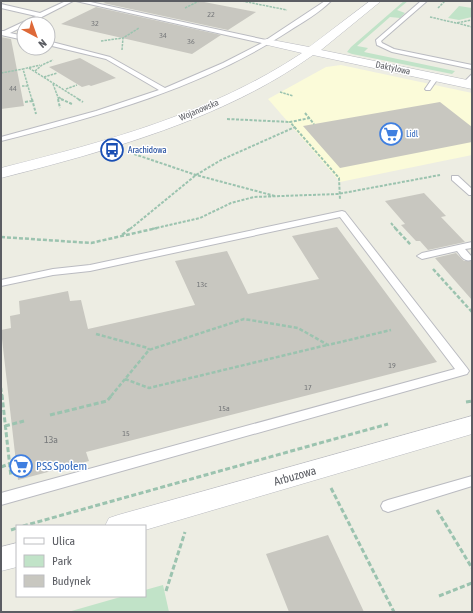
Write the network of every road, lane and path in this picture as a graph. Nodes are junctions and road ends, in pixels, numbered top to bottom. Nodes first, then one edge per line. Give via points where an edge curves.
1 (70, 1) edge
2 (79, 1) edge
3 (242, 1) edge
4 (328, 1) edge
5 (376, 1) edge
6 (424, 1) edge
7 (1, 6) edge
8 (293, 11) dead end
9 (40, 15) junction
10 (429, 16) dead end
11 (450, 18) dead end
12 (448, 20) junction
13 (472, 20) edge
14 (456, 23) junction
15 (140, 27) dead end
16 (472, 27) edge
17 (3, 33) edge
18 (16, 36) edge
19 (267, 42) junction
20 (56, 45) edge
21 (314, 50) junction
22 (122, 52) dead end
23 (55, 59) dead end
24 (42, 65) junction
25 (472, 67) edge
26 (29, 68) junction
27 (23, 69) junction
28 (35, 71) junction
29 (1, 73) edge
30 (57, 73) dead end
31 (44, 77) junction
32 (436, 77) junction
33 (470, 81) edge
34 (52, 83) junction
35 (77, 85) dead end
36 (22, 86) dead end
37 (28, 86) junction
38 (65, 89) junction
39 (428, 89) dead end
40 (164, 90) junction
41 (279, 92) dead end
42 (293, 96) dead end
43 (58, 97) junction
44 (32, 101) junction
45 (25, 102) dead end
46 (77, 105) dead end
47 (82, 106) dead end
48 (60, 112) dead end
49 (305, 113) dead end
50 (310, 118) junction
51 (38, 119) dead end
52 (223, 119) dead end
53 (290, 122) junction
54 (314, 124) dead end
55 (295, 127) junction
56 (1, 139) edge
57 (132, 154) dead end
58 (1, 173) edge
59 (441, 175) dead end
60 (196, 176) junction
61 (455, 178) dead end
62 (472, 193) edge
63 (338, 194) junction
64 (277, 197) junction
65 (342, 214) junction
66 (120, 236) junction
67 (1, 237) edge
68 (472, 245) edge
69 (458, 248) junction
70 (422, 256) dead end
71 (468, 258) dead end
72 (1, 283) edge
73 (391, 330) dead end
74 (96, 334) dead end
75 (328, 345) junction
76 (149, 350) junction
77 (124, 379) junction
78 (1, 388) edge
79 (472, 401) edge
80 (464, 403) dead end
81 (50, 415) dead end
82 (24, 421) dead end
83 (395, 422) dead end
84 (4, 424) edge
85 (472, 425) edge
86 (9, 464) junction
87 (1, 466) edge
88 (327, 480) dead end
89 (472, 480) edge
90 (12, 495) junction
91 (1, 498) edge
92 (388, 506) dead end
93 (429, 509) dead end
94 (27, 525) edge
95 (122, 525) edge
96 (186, 528) dead end
97 (16, 555) edge
98 (1, 560) edge
99 (472, 568) edge
100 (472, 583) edge
101 (166, 591) dead end
102 (439, 596) dead end
103 (394, 612) edge

1 - 9 lane
2 - 19 lane
3 - 8 path
4 - 19 lane
5 - 21 street, Wojanowska
6 - 25 lane via 378,41 379,44 392,50
7 - 9 lane
9 - 17 lane
10 - 12 path
11 - 12 path
12 - 14 path
13 - 14 path
14 - 16 path
15 - 22 path via 123,38
17 - 18 lane
19 - 21 street, Daktylowa
19 - 40 lane via 229,62
20 - 40 lane via 108,58
21 - 32 street, Daktylowa
21 - 58 street, Wojanowska via 262,81 190,114 105,144
23 - 24 path
24 - 26 path
24 - 28 path
26 - 27 path
26 - 28 path
27 - 29 path
27 - 37 path
28 - 31 path
30 - 31 path
31 - 34 path
32 - 33 street, Daktylowa
32 - 39 lane
34 - 38 path
34 - 43 path
35 - 38 path
36 - 37 path
37 - 44 path
38 - 47 path via 87,104
40 - 56 lane via 86,116
41 - 42 path
43 - 46 path via 66,103
43 - 48 path
44 - 45 path
44 - 51 path
49 - 50 path
50 - 53 path
50 - 54 path
52 - 53 path
53 - 55 path
55 - 60 path via 221,160
55 - 63 path via 339,178
57 - 60 path
59 - 63 path
60 - 64 path
60 - 66 path
61 - 62 lane
63 - 64 path
63 - 65 path
64 - 66 path via 254,197 200,218
65 - 72 lane via 90,268 53,272
65 - 90 lane via 463,371
66 - 67 path via 91,243
68 - 69 lane
69 - 70 lane
69 - 71 lane
73 - 75 path
74 - 76 path
75 - 76 path via 298,328 244,319
75 - 77 path via 149,388
76 - 77 path
77 - 81 path via 107,401
78 - 84 path
79 - 80 path
82 - 84 path
83 - 94 path
84 - 86 path
85 - 95 street, Arbuzowa
86 - 87 path
86 - 90 path
88 - 103 path
89 - 92 lane
90 - 91 lane
93 - 99 path via 436,507
96 - 101 path
97 - 98 street
100 - 102 path

